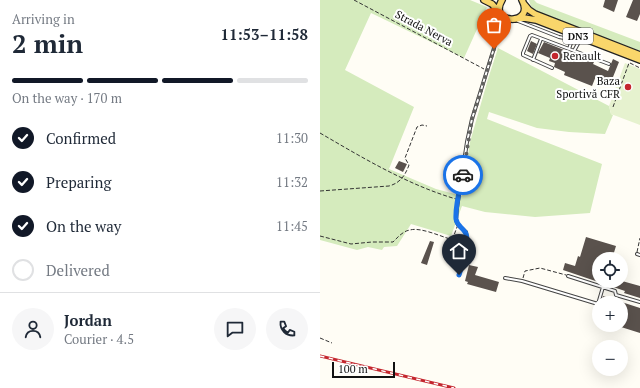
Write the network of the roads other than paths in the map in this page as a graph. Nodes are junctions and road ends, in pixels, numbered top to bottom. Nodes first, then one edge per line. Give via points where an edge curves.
1 (484, 0) edge
2 (502, 0) edge
3 (522, 1) edge
4 (502, 14) junction
5 (513, 20) junction
6 (564, 30) junction
7 (497, 38) junction
8 (541, 38) junction
9 (569, 39) junction
10 (569, 49) junction
11 (574, 51) junction
12 (628, 55) junction
13 (640, 55) edge
14 (533, 60) junction
15 (640, 60) edge
16 (609, 64) dead end
17 (552, 68) dead end
18 (459, 275) dead end
19 (568, 276) road end
20 (505, 278) dead end
21 (592, 284) edge
22 (602, 288) edge
23 (606, 288) edge
24 (640, 302) edge

1 - 4 main road
2 - 4 main road via 499,6
3 - 5 main road via 522,14
3 - 13 main road, DN3 via 535,14
4 - 5 main road
4 - 7 lane
5 - 6 main road, DN3 via 536,20
5 - 7 lane via 502,29
5 - 9 lane
6 - 9 lane
6 - 12 main road, DN3
7 - 18 lane via 472,119 458,200 456,220 466,232 467,239
8 - 10 lane
8 - 14 lane
8 - 14 lane via 530,36 523,52 524,56
9 - 10 lane
10 - 11 lane
11 - 12 lane via 580,40
11 - 16 lane
12 - 15 main road, DN3
14 - 17 lane
19 - 21 lane
20 - 22 lane via 598,304
23 - 24 lane via 615,290 616,295

